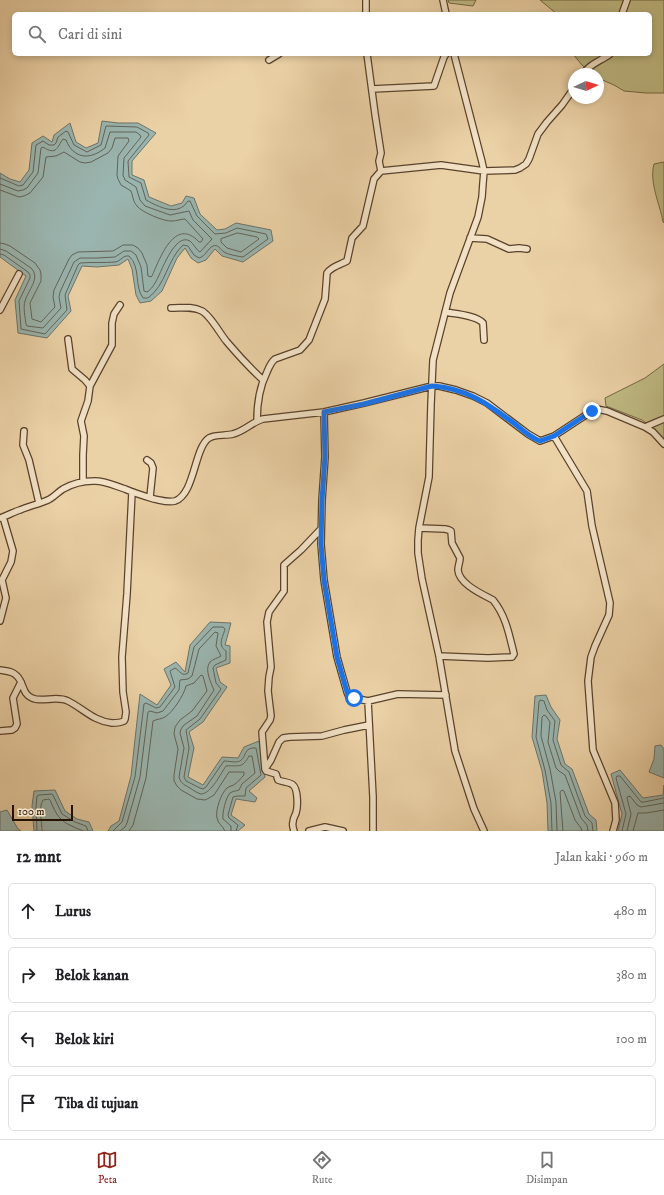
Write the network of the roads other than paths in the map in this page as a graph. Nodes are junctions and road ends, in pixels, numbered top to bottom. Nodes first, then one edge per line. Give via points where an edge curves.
1 (366, 0) edge
2 (444, 0) edge
3 (627, 0) edge
4 (366, 12) edge
5 (446, 12) edge
6 (623, 12) edge
7 (276, 56) edge
8 (367, 56) edge
9 (445, 56) edge
10 (455, 56) edge
11 (607, 56) edge
12 (269, 60) dead end
13 (588, 68) edge
14 (372, 89) junction
15 (568, 96) edge
16 (381, 171) junction
17 (484, 171) junction
18 (470, 238) junction
19 (527, 248) dead end
20 (19, 274) dead end
21 (120, 305) dead end
22 (172, 308) dead end
23 (0, 310) edge
24 (445, 312) junction
25 (68, 339) dead end
26 (484, 340) dead end
27 (263, 380) junction
28 (90, 386) junction
29 (432, 386) junction
30 (324, 412) junction
31 (664, 419) edge
32 (257, 421) junction
33 (645, 427) junction
34 (24, 431) dead end
35 (554, 436) junction
36 (664, 444) edge
37 (147, 460) dead end
38 (83, 482) junction
39 (132, 492) junction
40 (150, 498) junction
41 (39, 503) junction
42 (2, 517) edge
43 (419, 528) junction
44 (321, 529) junction
45 (0, 621) edge
46 (439, 656) junction
47 (0, 670) edge
48 (21, 682) junction
49 (446, 695) junction
50 (368, 701) junction
51 (369, 725) junction
52 (0, 731) edge
53 (264, 769) junction
54 (294, 831) edge
55 (309, 831) edge
56 (343, 831) edge
57 (373, 831) edge
58 (484, 831) edge
59 (613, 831) edge

1 - 4 street
2 - 5 street
3 - 6 street
7 - 12 street
8 - 14 street
9 - 14 street via 434,86
10 - 17 street
11 - 13 street
14 - 16 street
15 - 17 street via 538,134 532,154 524,166 515,170
16 - 17 street via 441,165
16 - 27 street via 374,178 363,226 352,238 347,261 329,270 325,299 309,340 300,350 275,359
17 - 18 street via 480,209
18 - 19 street via 487,239 509,249
18 - 24 street
20 - 23 street
21 - 28 street via 112,323 112,346
22 - 27 street via 190,307 206,314 226,341
24 - 26 street via 481,321
24 - 29 street via 433,360
25 - 28 street via 72,369
27 - 32 street via 257,403
28 - 38 street via 81,421 84,436
29 - 30 street
29 - 35 street via 445,387 487,403 536,440
29 - 43 street via 429,477
30 - 32 street
30 - 44 street via 325,457
31 - 33 street
32 - 40 street via 242,431 209,438 205,442 191,480 180,498 171,502
33 - 35 street via 596,409
33 - 36 street
34 - 41 street via 23,444
35 - 59 street via 587,491 592,526 610,603 609,615 591,657 588,682 593,750 615,803 616,820
37 - 40 street via 153,468
38 - 39 street via 104,482
38 - 41 street via 64,488 53,497
39 - 40 street
39 - 48 street via 122,657 126,712 124,722 102,721 62,699 31,698
41 - 42 street
42 - 45 street via 13,551 11,562 2,580 6,598
43 - 46 street via 420,566
43 - 46 street via 451,531 452,543 460,558 460,577 496,604 507,624 514,654 512,657 488,658
44 - 50 street via 324,580 337,657 349,697
44 - 53 street via 284,565 284,591 267,615 271,667 268,691 271,716 262,732
46 - 49 street
47 - 48 street via 13,673
48 - 52 street via 13,698 17,724 12,730
49 - 50 street via 398,694
49 - 58 street via 457,758
50 - 51 street
51 - 53 street via 322,736 283,738
51 - 57 street
53 - 54 street via 276,774 278,780 295,787 297,808 292,826
55 - 56 street via 325,828

